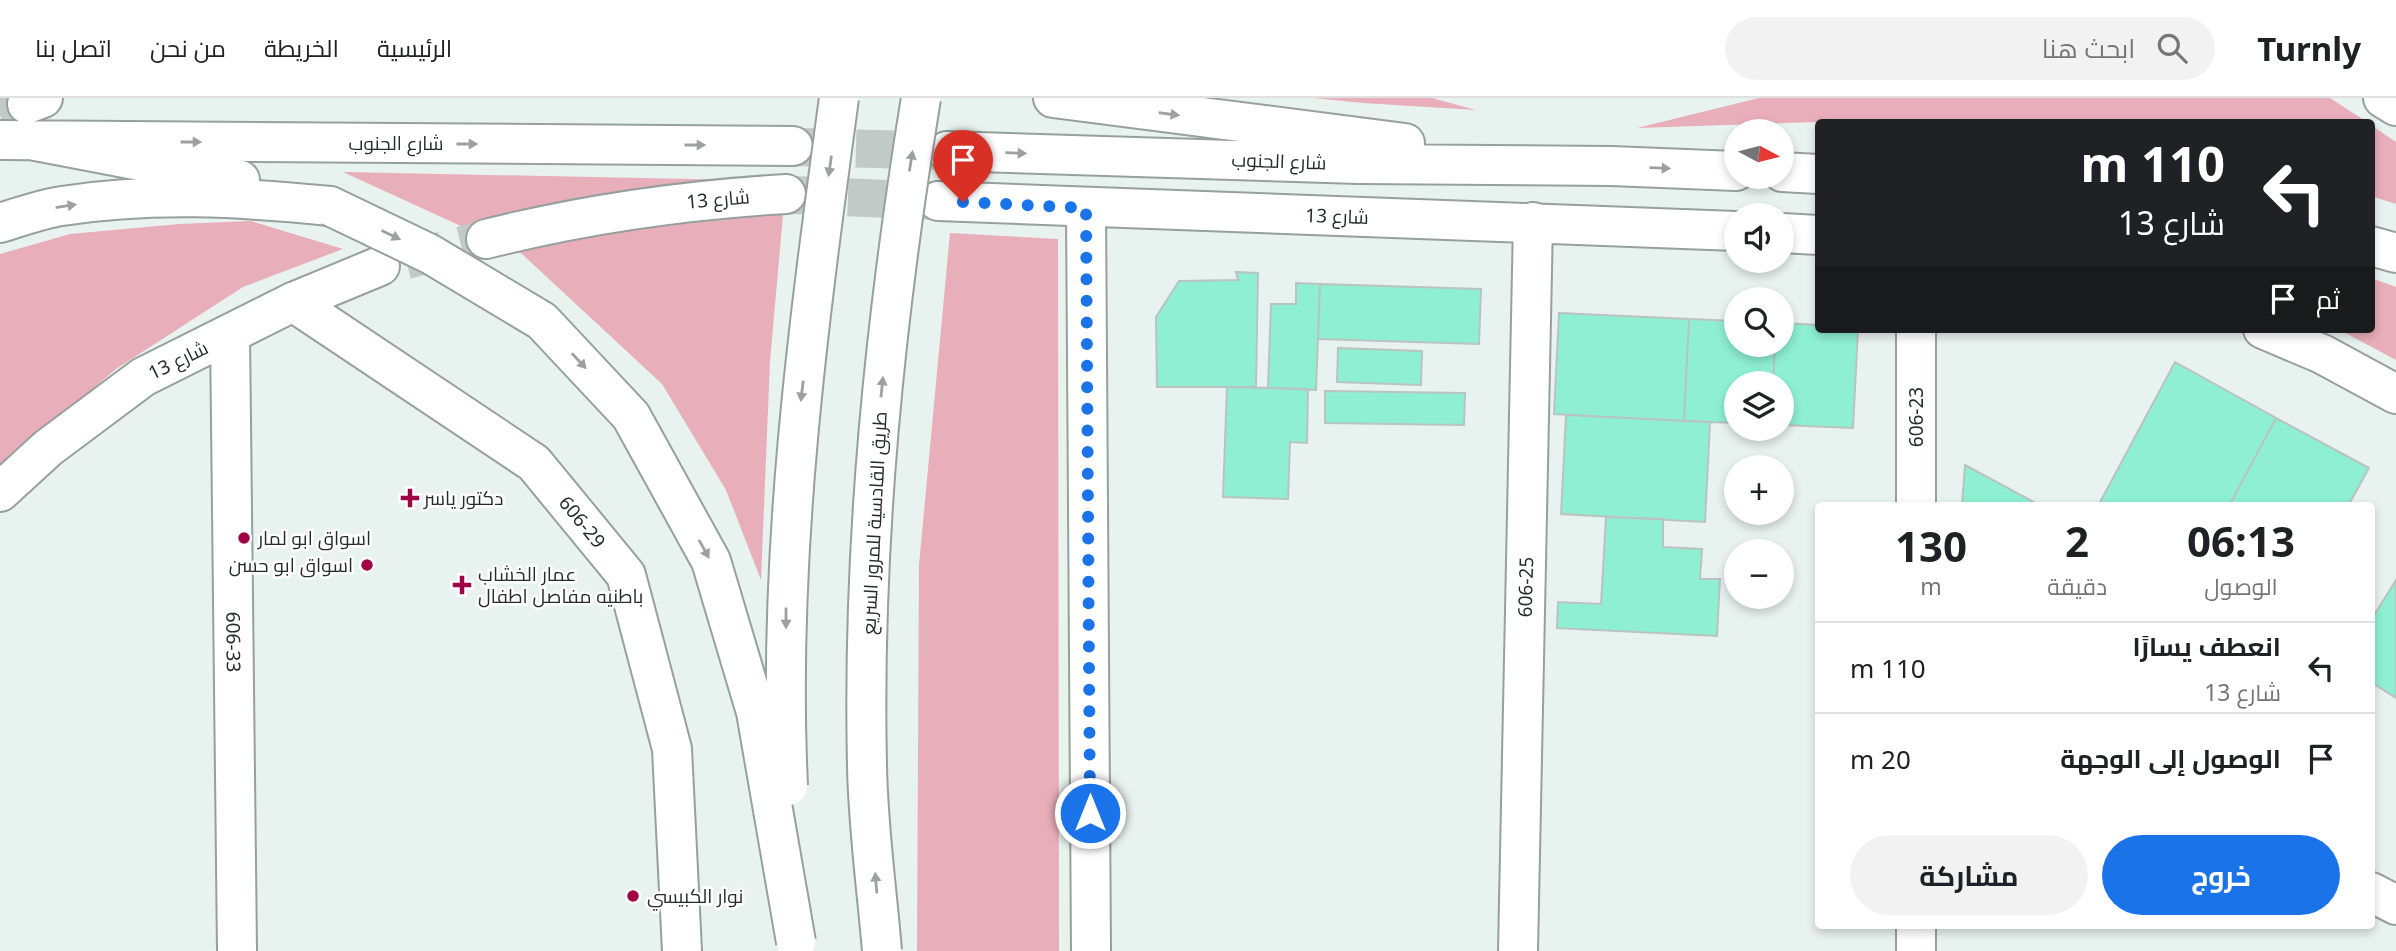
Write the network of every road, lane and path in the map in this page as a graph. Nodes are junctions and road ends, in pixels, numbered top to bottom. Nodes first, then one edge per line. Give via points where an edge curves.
1 (839, 98) edge
2 (921, 98) edge
3 (1053, 98) edge
4 (2383, 98) edge
5 (2396, 106) edge
6 (18, 141) edge
7 (779, 146) tunnel mouth
8 (947, 151) tunnel mouth
9 (1611, 166) junction
10 (1724, 171) edge
11 (1794, 173) edge
12 (1815, 174) edge
13 (786, 194) tunnel mouth
14 (938, 201) tunnel mouth
15 (330, 206) junction
16 (1086, 208) junction
17 (1533, 222) junction
18 (0, 223) edge
19 (1724, 230) edge
20 (1794, 234) edge
21 (1815, 235) edge
22 (486, 239) tunnel mouth
23 (2375, 247) edge
24 (2396, 253) edge
25 (380, 266) tunnel mouth
26 (293, 302) junction
27 (1916, 333) edge
28 (2272, 333) edge
29 (230, 334) junction
30 (2396, 394) edge
31 (0, 492) edge
32 (1916, 502) edge
33 (2375, 894) edge
34 (2396, 905) edge
35 (1916, 929) edge
36 (796, 946) edge
37 (237, 951) edge
38 (682, 951) edge
39 (882, 951) edge
40 (1091, 951) edge
41 (1518, 951) edge
42 (1916, 951) edge

1 -> 36 main road, bridge via 801,404 786,597
39 -> 2 main road, طريق القادسية للمرور السريع, bridge via 867,768 868,575 901,222
3 -> 9 main road, شارع الجنوب
4 - 5 main road
6 -> 7 main road, شارع الجنوب
6 - 15 main road via 238,179
8 -> 9 main road, شارع الجنوب via 1359,164
9 -> 10 main road, شارع الجنوب
11 - 12 main road
13 - 22 main road, شارع 13 via 647,207 550,222
14 - 16 main road, شارع 13
18 -> 15 main road via 59,206 143,197 242,198
15 -> 36 main road, bridge via 430,254 542,321 631,416 711,561 756,712
16 - 17 main road, شارع 13
16 - 40 main road
17 - 19 main road, شارع 13
17 - 41 main road, 606-25
20 - 21 main road
23 - 24 main road
25 - 26 main road, شارع 13
26 - 29 main road, شارع 13
26 - 38 main road, 606-29 via 534,463 626,575 672,749
27 - 32 main road, 606-23
28 - 30 main road
29 - 31 main road, شارع 13 via 143,377
29 - 37 main road, 606-33
33 - 34 main road
35 - 42 main road

